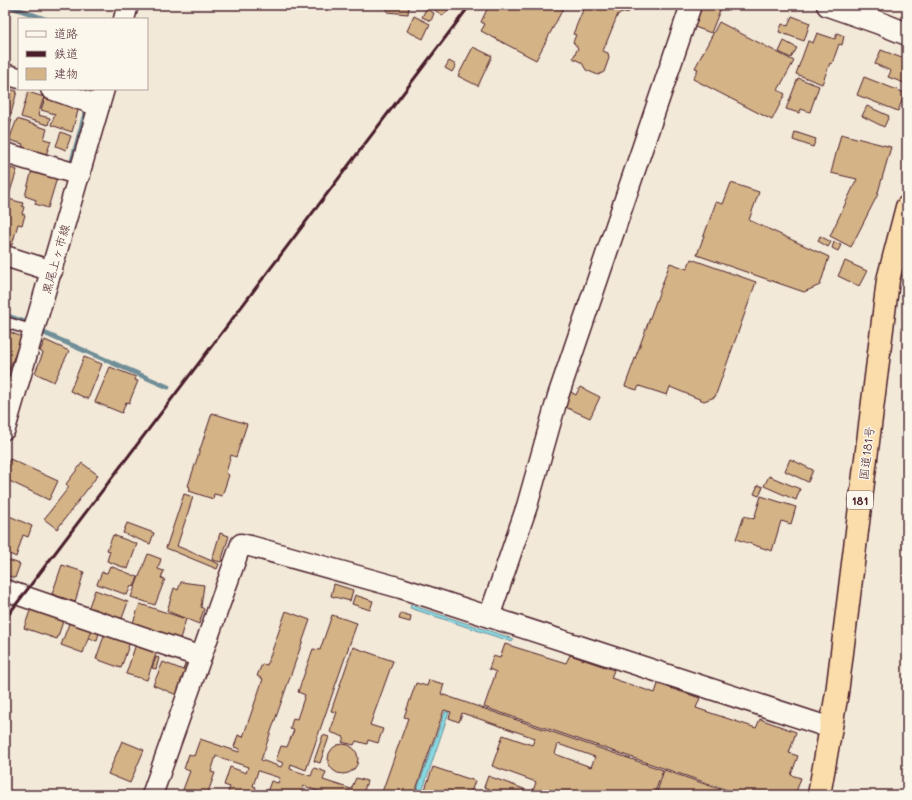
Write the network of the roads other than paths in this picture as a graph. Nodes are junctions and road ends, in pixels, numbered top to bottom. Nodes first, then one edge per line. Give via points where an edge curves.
1 (128, 5) edge
2 (692, 5) edge
3 (828, 5) edge
4 (124, 18) edge
5 (907, 34) edge
6 (5, 74) edge
7 (18, 78) edge
8 (57, 90) edge
9 (102, 98) edge
10 (5, 153) edge
11 (80, 175) junction
12 (907, 207) edge
13 (5, 256) edge
14 (52, 271) junction
15 (5, 322) edge
16 (34, 331) junction
17 (10, 395) edge
18 (5, 429) edge
19 (5, 590) edge
20 (489, 617) junction
21 (201, 657) junction
22 (831, 728) junction
23 (152, 795) edge
24 (819, 795) edge

1 - 4 street
2 - 20 street via 558,396 527,506
3 - 5 street
6 - 7 street
8 - 9 street
9 - 11 street, 黒尾上ヶ市線
10 - 11 street
11 - 14 street, 黒尾上ヶ市線
12 - 22 highway, 国道181号 / 181 via 888,280
13 - 14 street
14 - 16 street, 黒尾上ヶ市線
15 - 16 lane
16 - 17 street, 黒尾上ヶ市線
17 - 18 street, 黒尾上ヶ市線
19 - 21 street
20 - 21 street via 393,586 241,544
20 - 22 street
21 - 23 street
22 - 24 highway, 国道181号 / 181

